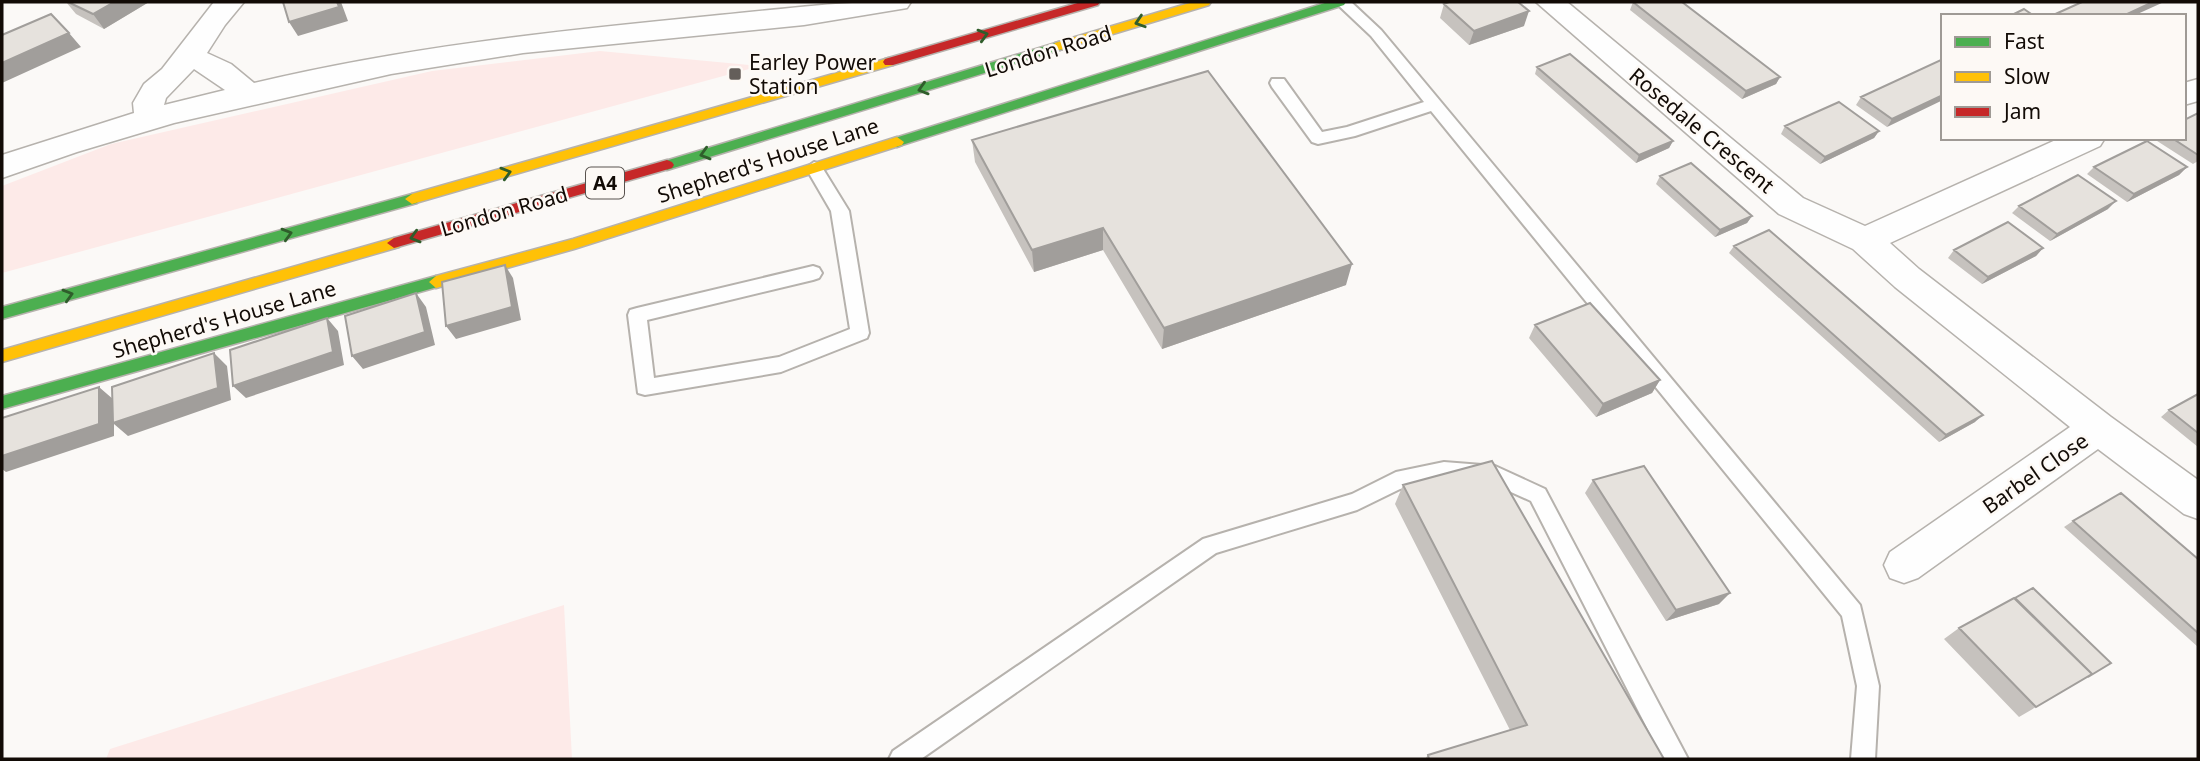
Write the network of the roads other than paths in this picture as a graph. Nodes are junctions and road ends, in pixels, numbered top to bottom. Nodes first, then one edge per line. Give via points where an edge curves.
1 (230, 2) edge
2 (897, 2) edge
3 (1094, 2) edge
4 (1205, 2) edge
5 (1341, 2) edge
6 (1550, 2) edge
7 (834, 6) edge
8 (188, 57) junction
9 (1278, 83) dead end
10 (246, 94) junction
11 (1434, 104) junction
12 (149, 120) junction
13 (2085, 140) edge
14 (2, 167) edge
15 (814, 168) junction
16 (1866, 240) junction
17 (813, 273) dead end
18 (2, 313) edge
19 (2, 356) edge
20 (2, 403) edge
21 (2098, 428) junction
22 (2198, 502) edge
23 (1904, 565) dead end
24 (901, 759) edge
25 (1676, 759) edge
26 (1863, 759) edge

1 - 8 street
2 - 7 street
18 -> 3 main road, London Road / A4 via 669,127
4 -> 19 main road, London Road / A4 via 711,152
5 - 11 lane via 1376,33
5 - 15 main road, Shepherd's House Lane
6 - 16 street, Rosedale Crescent via 1791,206
7 - 10 street via 449,54
8 - 10 street via 204,61
8 - 12 street via 148,103
9 - 11 lane via 1318,138
10 - 12 street
11 - 26 lane via 1852,612 1868,686
12 - 14 street
13 - 16 street
15 - 17 lane via 840,211 860,333 781,364 645,387 637,316
15 - 20 main road, Shepherd's House Lane via 574,244
16 - 21 street, Rosedale Crescent via 1907,278
21 - 22 street, Barbel Close
21 - 23 street, Barbel Close
24 - 25 lane via 1210,546 1357,501 1396,481 1444,471 1494,475 1538,495

